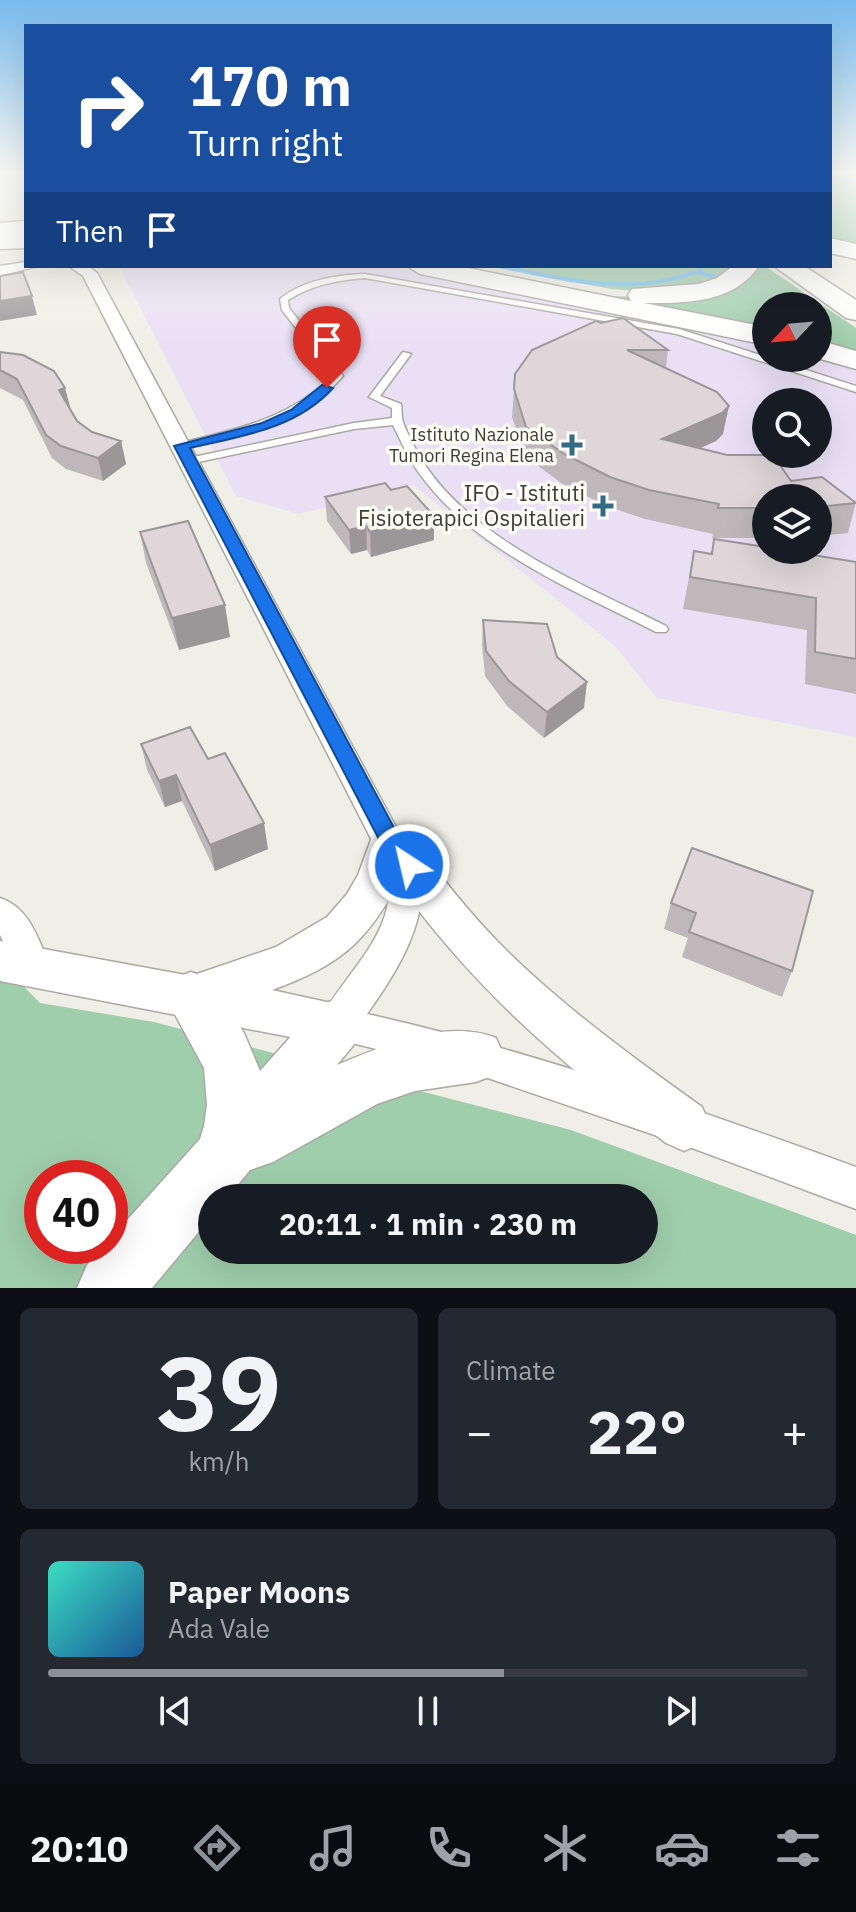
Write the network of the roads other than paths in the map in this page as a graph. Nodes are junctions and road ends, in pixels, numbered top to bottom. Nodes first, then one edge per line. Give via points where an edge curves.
1 (24, 230) edge
2 (0, 232) edge
3 (0, 242) edge
4 (24, 242) edge
5 (832, 246) edge
6 (856, 252) edge
7 (24, 267) edge
8 (80, 268) edge
9 (430, 268) edge
10 (491, 268) edge
11 (745, 268) edge
12 (790, 268) edge
13 (828, 268) edge
14 (0, 271) edge
15 (856, 285) edge
16 (856, 312) edge
17 (752, 333) edge
18 (832, 353) edge
19 (406, 354) dead end
20 (856, 360) edge
21 (856, 389) edge
22 (397, 421) junction
23 (217, 424) dead end
24 (208, 440) junction
25 (185, 453) junction
26 (661, 629) dead end
27 (390, 841) junction
28 (0, 912) edge
29 (16, 963) edge
30 (191, 996) junction
31 (337, 1024) junction
32 (476, 1056) junction
33 (684, 1125) junction
34 (222, 1159) junction
35 (856, 1188) edge
36 (110, 1288) edge

1 - 2 highway
3 - 4 highway
5 - 6 highway
7 - 14 street
8 - 25 street via 92,278
9 - 17 highway
10 - 11 highway via 652,295 716,287
12 - 16 highway
13 - 15 highway
18 - 20 highway
19 - 22 lane via 374,397 397,406
21 - 24 lane via 679,332 365,276 343,277 284,299 285,308 338,376 296,412 266,426
22 - 25 lane
22 - 26 lane via 425,474 473,522 527,559
23 - 24 lane
24 - 25 lane
25 - 27 street
27 - 30 street via 368,902 342,934 286,963
27 - 31 street via 405,880 403,904 363,992
27 - 33 street via 497,971 596,1058
28 - 29 street via 17,930
29 - 30 street
30 - 31 street
30 - 34 main road via 224,1045 237,1078 235,1126
31 - 32 street
31 - 34 main road
32 - 33 street
32 - 34 main road via 421,1061 362,1081
33 - 35 street
34 - 36 main road

